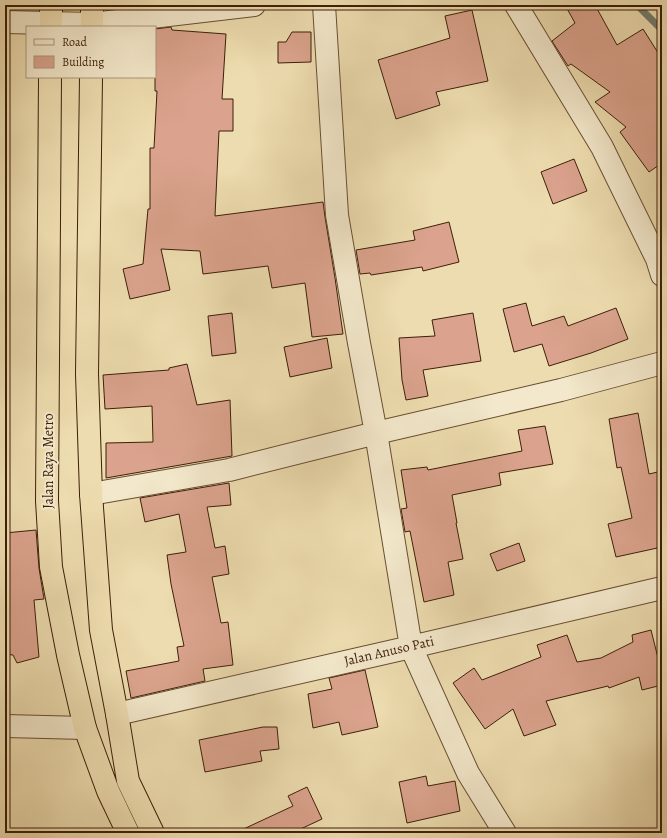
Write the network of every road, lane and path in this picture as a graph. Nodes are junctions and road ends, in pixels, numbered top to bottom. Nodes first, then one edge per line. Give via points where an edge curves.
1 (254, 5) edge
2 (324, 5) edge
3 (516, 5) edge
4 (51, 19) edge
5 (92, 19) edge
6 (5, 22) edge
7 (50, 78) edge
8 (91, 78) edge
9 (662, 276) edge
10 (662, 363) edge
11 (376, 432) junction
12 (91, 494) junction
13 (662, 588) edge
14 (411, 647) junction
15 (116, 714) junction
16 (5, 726) edge
17 (85, 728) junction
18 (128, 833) edge
19 (153, 833) edge
20 (505, 833) edge

1 - 5 street
2 - 11 street via 337,215
3 - 9 street via 602,147 657,259
4 - 5 street
4 - 6 street
7 - 17 highway, Jalan Raya Metro via 47,501 51,567
8 - 12 highway via 87,374
10 - 11 street via 561,390
11 - 12 street via 229,470
11 - 14 street
12 - 15 highway via 101,630
13 - 14 street, Jalan Anuso Pati
14 - 15 street, Jalan Anuso Pati
14 - 20 street via 468,773
15 - 19 highway via 128,781
16 - 17 street
17 - 18 highway, Jalan Raya Metro via 108,791

